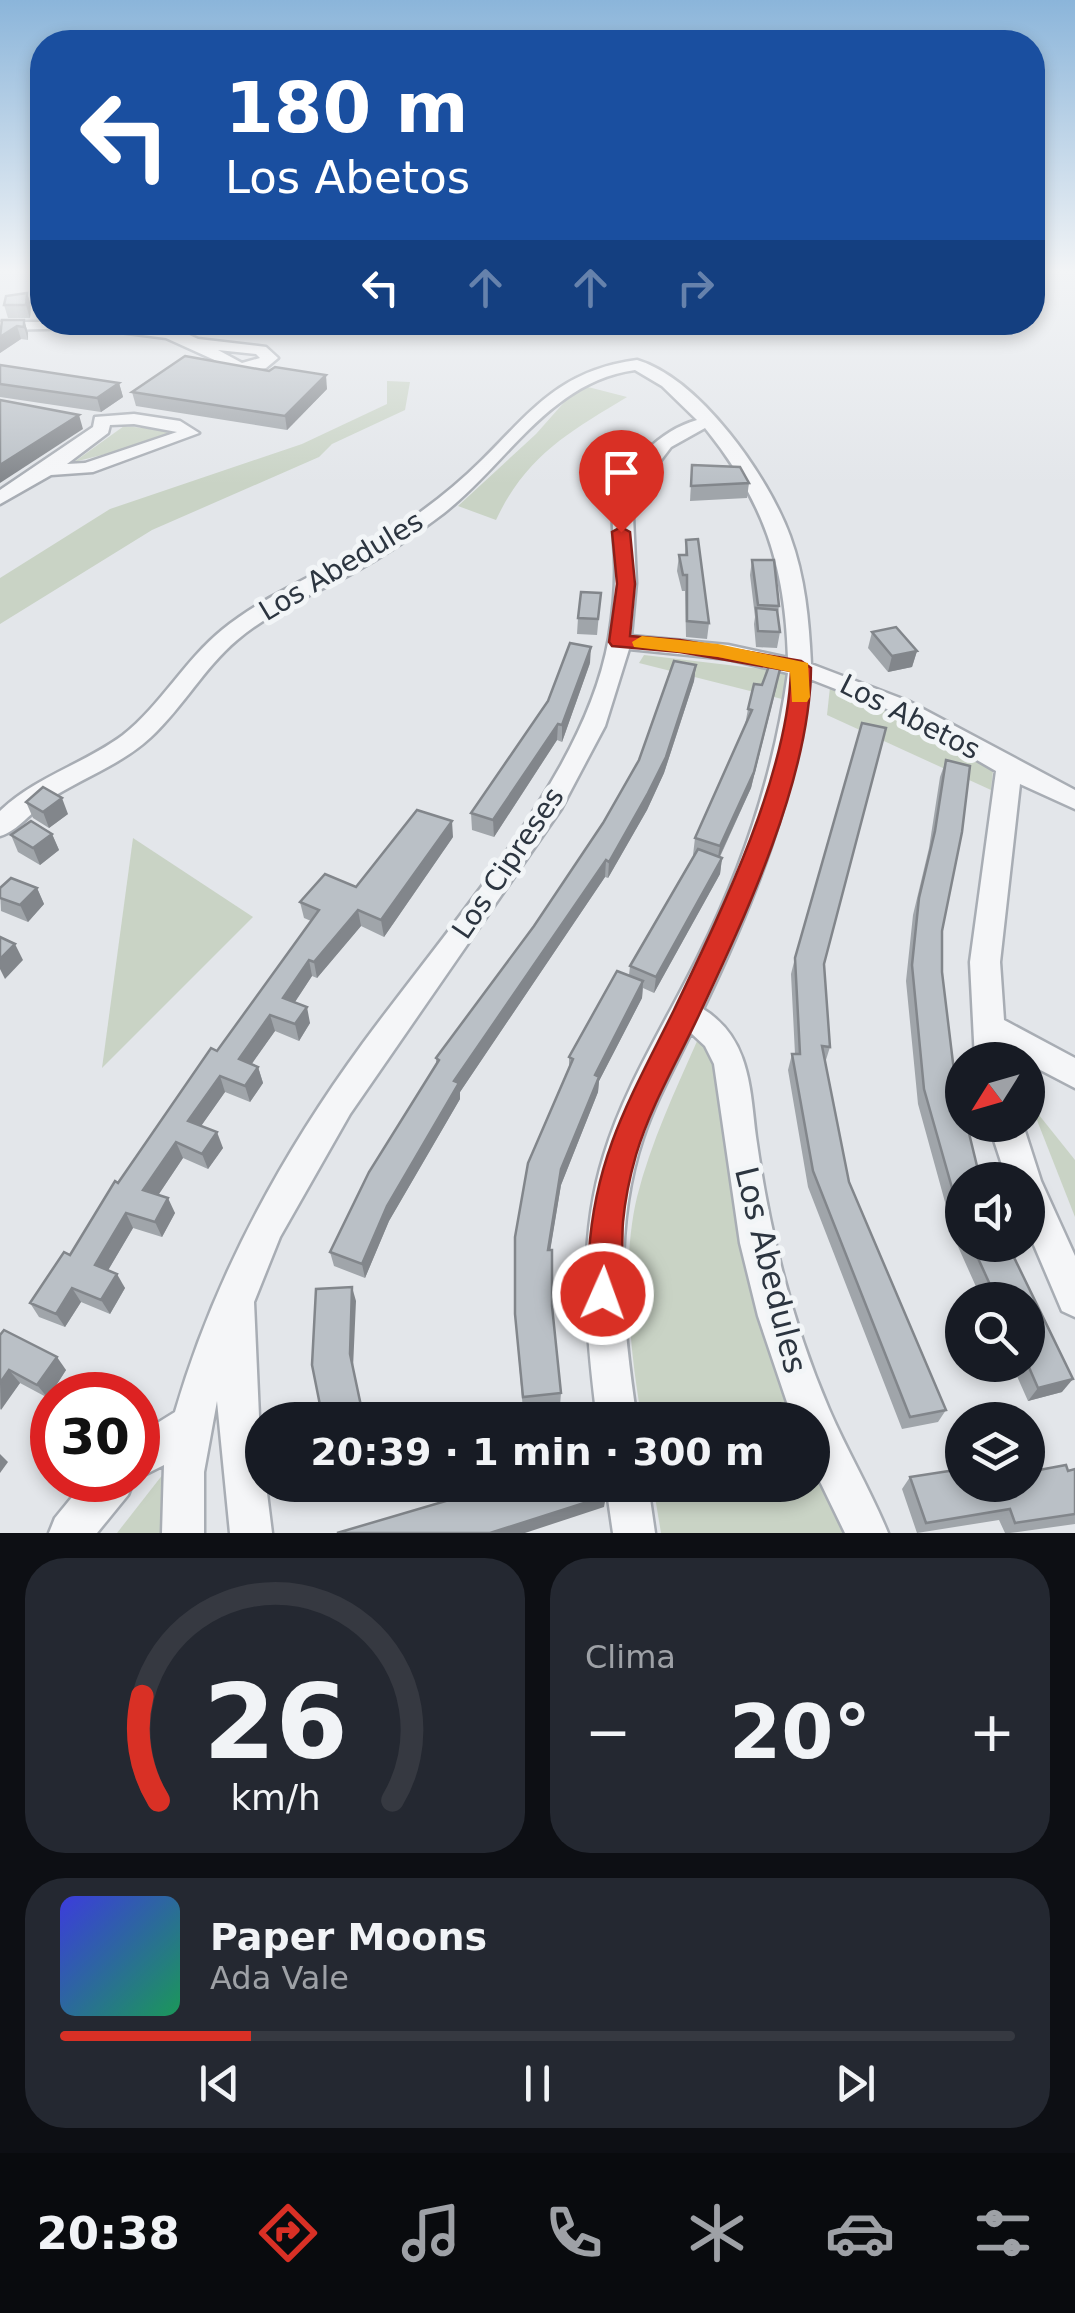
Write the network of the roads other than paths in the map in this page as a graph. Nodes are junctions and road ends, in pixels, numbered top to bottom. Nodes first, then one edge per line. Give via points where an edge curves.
1 (191, 342) edge
2 (196, 343) dead end
3 (708, 422) junction
4 (48, 470) junction
5 (0, 498) edge
6 (620, 642) junction
7 (801, 668) junction
8 (1009, 768) junction
9 (1075, 800) edge
10 (0, 827) edge
11 (686, 1014) junction
12 (986, 1026) junction
13 (988, 1042) edge
14 (1075, 1074) edge
15 (1045, 1230) edge
16 (237, 1297) junction
17 (1075, 1298) edge
18 (616, 1402) edge
19 (190, 1426) junction
20 (160, 1444) edge
21 (95, 1502) edge
22 (629, 1502) edge
23 (70, 1533) edge
24 (183, 1533) edge
25 (251, 1533) edge
26 (634, 1533) edge
27 (867, 1533) edge

1 - 2 street
3 - 6 street, Los Cipreses via 672,434 624,496
3 - 7 street, Los Abedules via 749,474 778,530 796,594
3 - 10 street, Los Abedules via 641,366 570,383 450,499 374,552 245,623 198,664 142,732 33,798
4 - 4 street via 87,468 190,433 182,426 95,419 102,429
4 - 5 street
6 - 7 street, Los Abetos via 718,650
6 - 16 street, Los Cipreses via 595,723 562,787 314,1145 257,1244
7 - 8 street, Los Abetos via 898,705
7 - 11 street, Los Abedules via 795,728 778,792
8 - 9 street, Los Abetos
8 - 12 street via 986,947
11 - 18 street, Los Abedules via 634,1117 607,1218 604,1308
11 - 27 street, Los Abedules via 715,1034 729,1055 751,1203 787,1350
12 - 13 street
12 - 14 street
15 - 17 street
16 - 19 street, Los Cipreses via 206,1365
16 - 25 street, Los Cipreses via 237,1423
19 - 20 street
19 - 24 street, Los Cipreses
21 - 23 street
22 - 26 street

